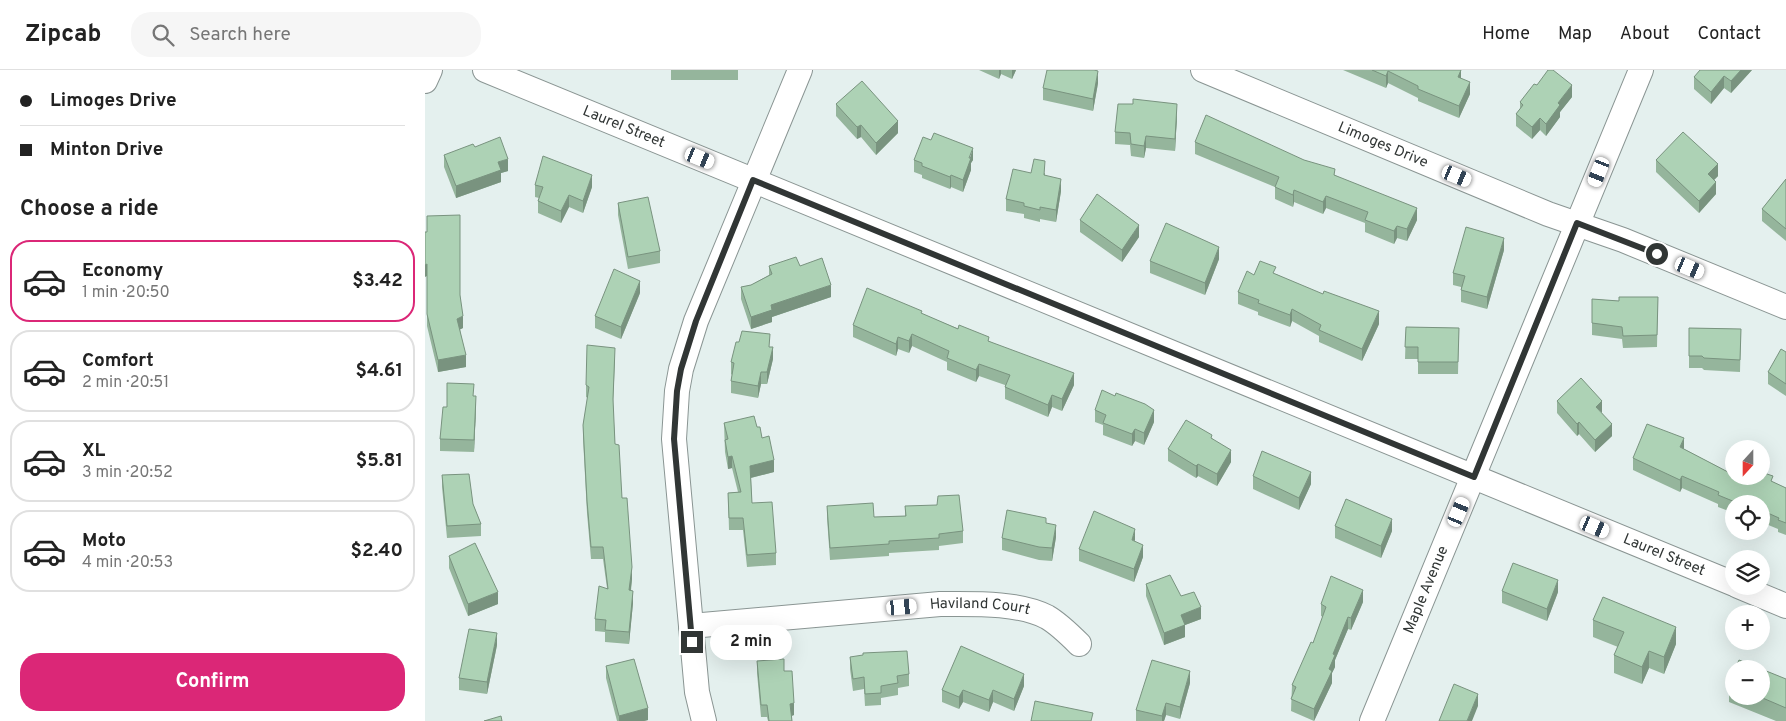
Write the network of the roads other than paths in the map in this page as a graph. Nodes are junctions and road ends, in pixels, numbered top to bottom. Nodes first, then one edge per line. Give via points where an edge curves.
1 (430, 70) edge
2 (485, 70) edge
3 (800, 70) edge
4 (1203, 70) edge
5 (1641, 70) edge
6 (425, 81) edge
7 (753, 180) junction
8 (1577, 223) junction
9 (1786, 307) edge
10 (1474, 477) junction
11 (1725, 580) edge
12 (1760, 595) edge
13 (1786, 606) edge
14 (691, 626) junction
15 (1079, 644) dead end
16 (703, 721) edge
17 (1372, 721) edge

1 - 6 street
2 - 7 street, Laurel Street
3 - 7 street
4 - 8 street, Limoges Drive
5 - 8 street, Maple Avenue
7 - 10 street, Laurel Street
7 - 14 street via 696,321 677,391 674,439
8 - 9 street, Limoges Drive
8 - 10 street, Maple Avenue
10 - 11 street, Laurel Street
10 - 17 street, Maple Avenue
12 - 13 street
14 - 15 street, Haviland Court via 967,604 1027,610 1062,627
14 - 16 street

